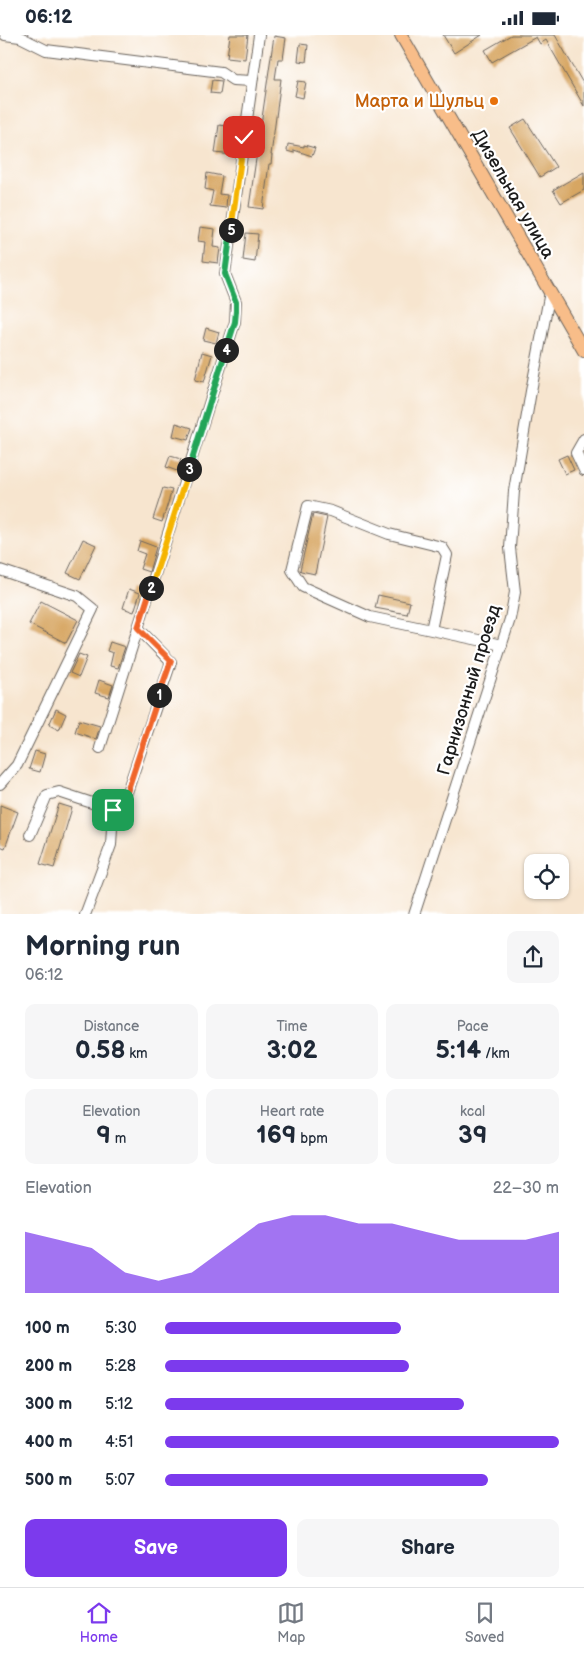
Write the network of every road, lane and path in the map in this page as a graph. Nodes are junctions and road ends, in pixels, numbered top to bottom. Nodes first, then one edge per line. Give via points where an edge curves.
1 (5, 35) edge
2 (259, 35) edge
3 (401, 35) edge
4 (252, 81) junction
5 (550, 292) junction
6 (584, 351) edge
7 (584, 439) edge
8 (584, 470) edge
9 (1, 573) edge
10 (138, 628) junction
11 (431, 630) junction
12 (502, 645) junction
13 (100, 748) dead end
14 (0, 784) edge
15 (113, 810) junction
16 (30, 835) dead end
17 (85, 914) edge
18 (414, 914) edge

1 - 4 street via 20,37 46,50 221,72 233,80
2 - 4 street
3 - 5 main road, Дизельная улица
4 - 10 street via 225,274 236,302 235,322
5 - 6 main road, Дизельная улица
5 - 12 street, Гарнизонный проезд via 514,491 510,548 515,592
7 - 8 street via 576,453
9 - 14 street via 77,596 93,609 17,765
10 - 13 street
10 - 15 street via 171,661 127,792
11 - 11 street via 370,617 303,587 292,571 308,506 331,511 389,534 442,547 447,555
11 - 12 street
12 - 18 street, Гарнизонный проезд
15 - 16 street via 59,792 47,795
15 - 17 street via 111,845

